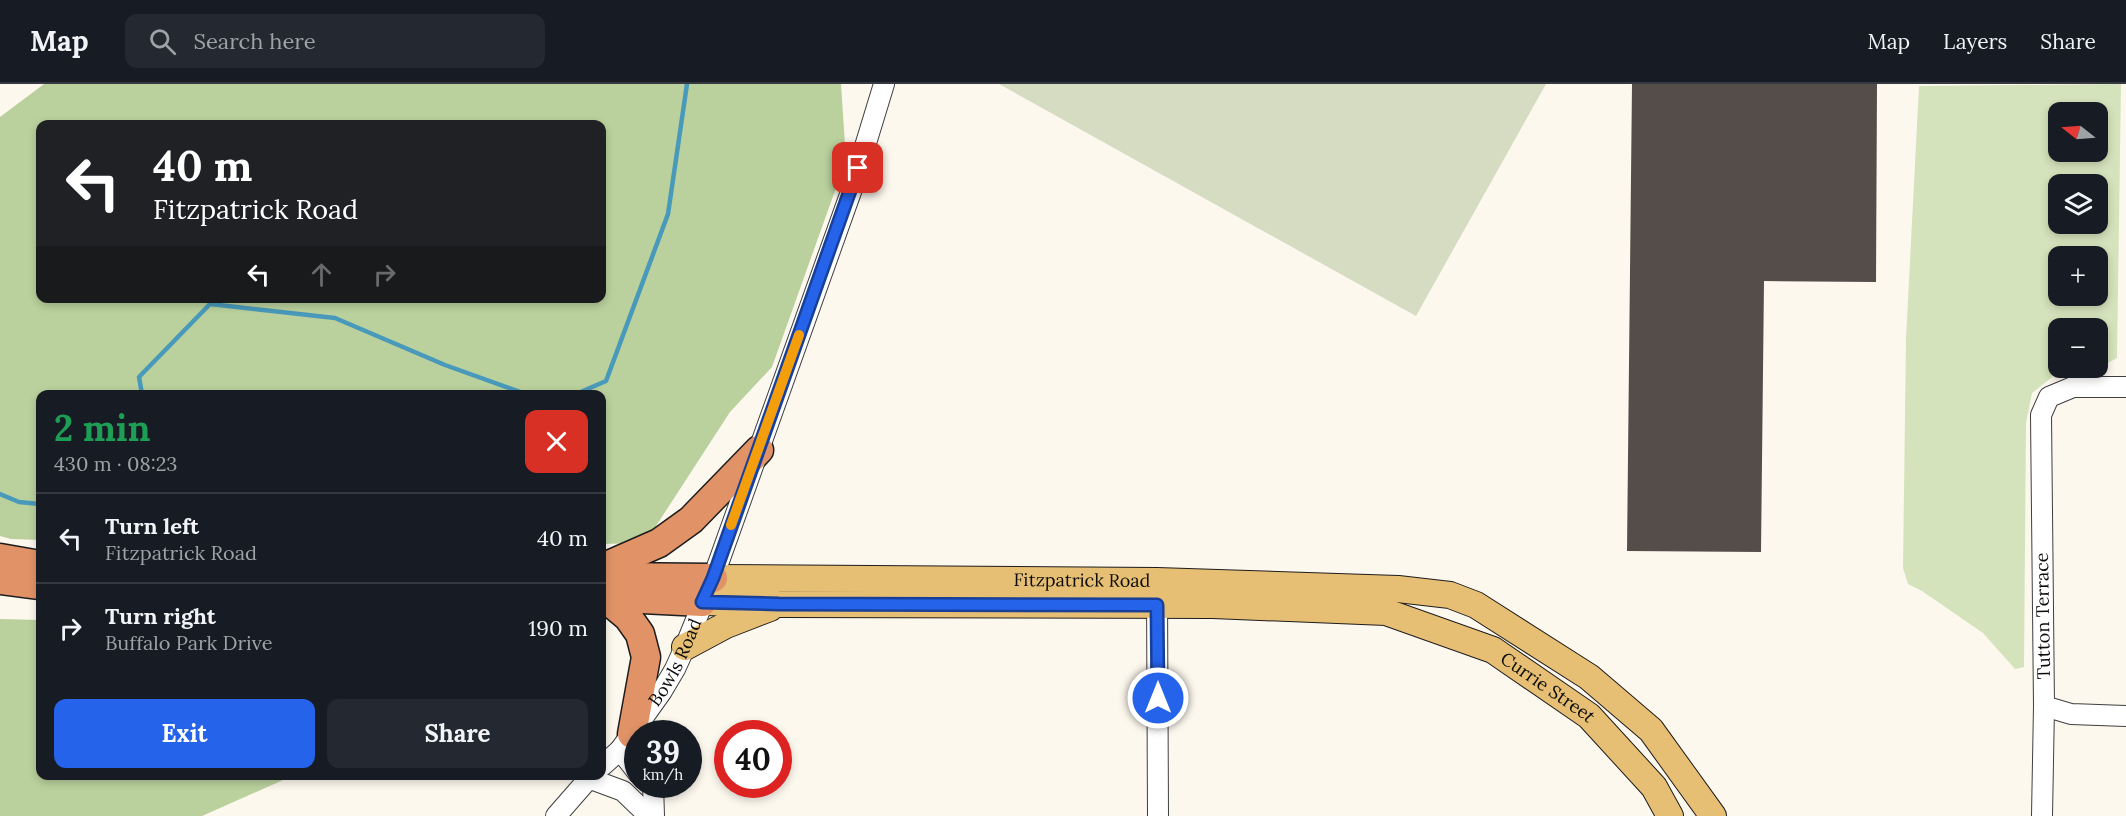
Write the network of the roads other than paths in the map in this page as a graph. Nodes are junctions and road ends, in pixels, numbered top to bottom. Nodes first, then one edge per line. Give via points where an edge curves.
1 (884, 84) edge
2 (2126, 387) edge
3 (759, 450) junction
4 (0, 558) edge
5 (36, 564) edge
6 (606, 566) edge
7 (0, 580) edge
8 (36, 584) edge
9 (606, 590) edge
10 (707, 590) junction
11 (1157, 593) junction
12 (606, 594) edge
13 (1450, 596) joint
14 (779, 604) junction
15 (1386, 612) joint
16 (684, 647) junction
17 (2044, 706) junction
18 (2126, 716) edge
19 (637, 720) edge
20 (643, 720) edge
21 (624, 747) edge
22 (606, 762) edge
23 (587, 780) edge
24 (605, 780) edge
25 (652, 798) edge
26 (556, 816) edge
27 (649, 816) edge
28 (654, 816) edge
29 (1158, 816) edge
30 (1670, 816) edge
31 (1713, 816) edge
32 (2042, 816) edge

1 - 3 street, Bowls Road via 852,189
2 - 17 street, Tutton Terrace via 2073,387 2049,397 2041,415
3 - 6 highway via 691,520 659,543
3 - 10 street, Bowls Road
4 - 5 highway
7 - 8 highway
9 - 10 highway
10 - 11 main road, Fitzpatrick Road
10 - 14 main road, Fitzpatrick Road
10 - 16 street, Bowls Road
11 - 13 main road, Fitzpatrick Road via 1398,589
11 - 14 main road, Fitzpatrick Road
11 - 15 main road, Fitzpatrick Road via 1213,605
11 - 29 street
12 - 19 highway via 640,634 646,657
13 - 31 main road, Currie Street via 1476,605 1589,677 1651,730
14 - 16 main road
15 - 30 main road, Currie Street via 1493,650 1588,716 1654,787
16 - 20 street, Bowls Road
17 - 18 street via 2071,714
17 - 32 street, Tutton Terrace
21 - 22 street, Bowls Road
23 - 26 street, Bowls Road
24 - 27 street via 623,791
25 - 28 street

